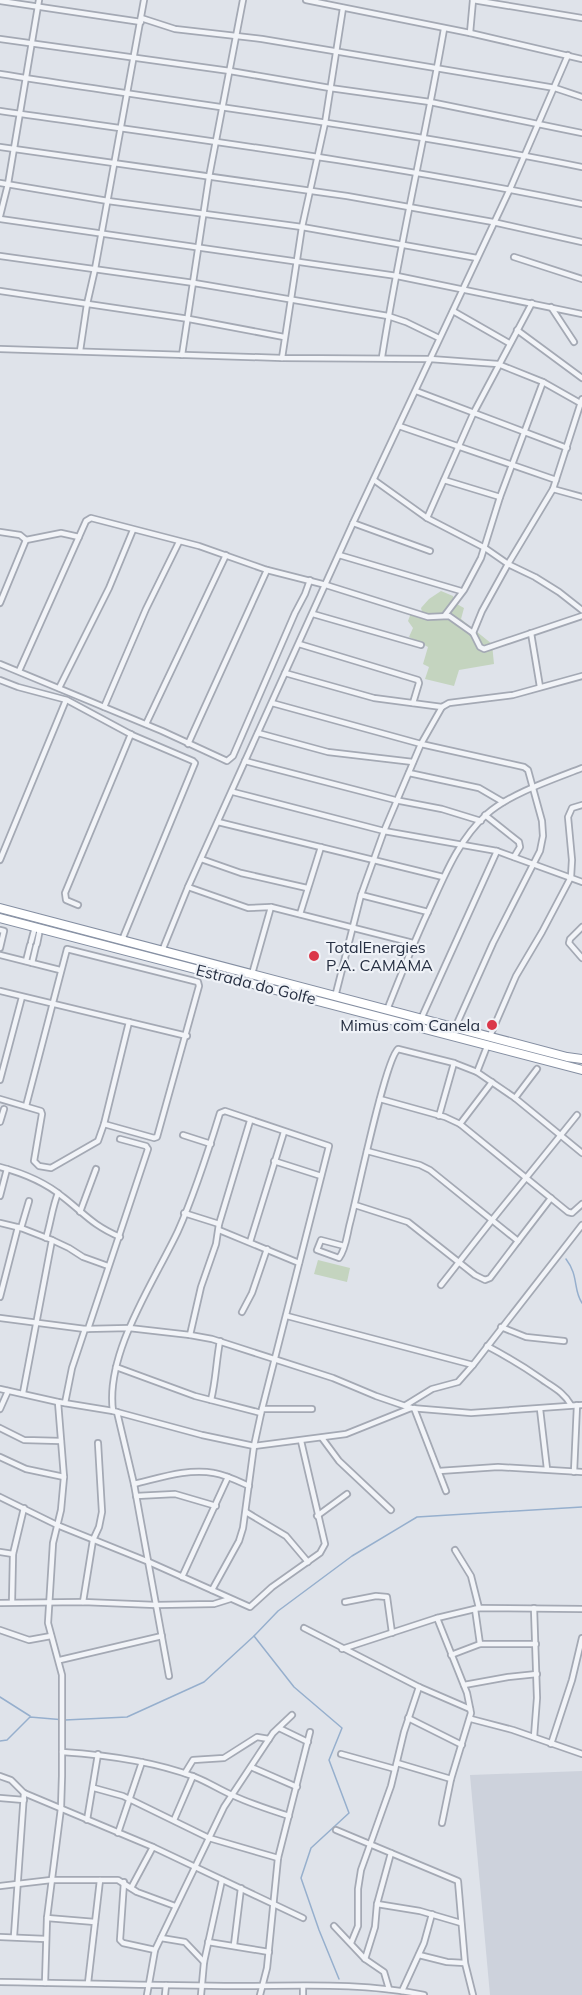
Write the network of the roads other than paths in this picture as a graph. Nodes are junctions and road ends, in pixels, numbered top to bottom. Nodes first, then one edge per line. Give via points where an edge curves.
1 (39, 0) edge
2 (144, 0) edge
3 (243, 0) edge
4 (306, 0) edge
5 (473, 0) edge
6 (0, 1) edge
7 (331, 3) edge
8 (38, 7) junction
9 (343, 8) junction
10 (582, 18) edge
11 (141, 20) junction
12 (444, 29) junction
13 (470, 33) junction
14 (237, 36) junction
15 (0, 39) edge
16 (32, 44) junction
17 (335, 52) junction
18 (568, 55) junction
19 (133, 58) junction
20 (582, 59) edge
21 (437, 68) junction
22 (230, 71) junction
23 (0, 74) edge
24 (26, 78) junction
25 (330, 88) junction
26 (555, 88) junction
27 (127, 95) junction
28 (582, 97) edge
29 (430, 102) junction
30 (223, 108) junction
31 (0, 111) edge
32 (21, 114) junction
33 (324, 123) junction
34 (538, 124) junction
35 (121, 128) junction
36 (582, 133) edge
37 (422, 139) junction
38 (217, 142) junction
39 (0, 147) edge
40 (13, 148) junction
41 (318, 156) junction
42 (525, 156) junction
43 (114, 163) junction
44 (582, 167) edge
45 (417, 172) junction
46 (209, 177) junction
47 (0, 183) edge
48 (8, 184) junction
49 (510, 189) junction
50 (309, 190) junction
51 (108, 201) junction
52 (582, 204) edge
53 (410, 208) junction
54 (205, 213) junction
55 (0, 218) edge
56 (493, 222) junction
57 (302, 227) junction
58 (101, 234) junction
59 (582, 242) edge
60 (402, 244) junction
61 (200, 248) junction
62 (0, 256) edge
63 (514, 257) dead end
64 (477, 258) junction
65 (297, 262) junction
66 (95, 269) junction
67 (397, 276) junction
68 (582, 279) edge
69 (194, 283) junction
70 (463, 290) junction
71 (0, 291) edge
72 (290, 300) junction
73 (532, 303) junction
74 (87, 304) junction
75 (551, 307) junction
76 (453, 311) junction
77 (582, 314) edge
78 (388, 316) junction
79 (189, 319) junction
80 (517, 330) junction
81 (284, 337) junction
82 (439, 338) junction
83 (574, 342) dead end
84 (509, 343) junction
85 (0, 349) edge
86 (80, 351) junction
87 (182, 355) junction
88 (382, 357) junction
89 (282, 358) junction
90 (430, 359) junction
91 (498, 364) junction
92 (582, 378) edge
93 (543, 382) junction
94 (416, 391) junction
95 (582, 402) edge
96 (473, 414) junction
97 (399, 426) junction
98 (523, 433) junction
99 (458, 446) junction
100 (567, 448) junction
101 (512, 464) junction
102 (374, 480) junction
103 (444, 480) junction
104 (556, 480) junction
105 (553, 489) junction
106 (500, 497) junction
107 (582, 497) edge
108 (428, 518) junction
109 (353, 524) junction
110 (133, 530) junction
111 (0, 532) edge
112 (79, 537) junction
113 (26, 540) junction
114 (179, 542) junction
115 (485, 548) junction
116 (430, 551) dead end
117 (226, 555) junction
118 (339, 555) junction
119 (508, 564) junction
120 (267, 570) junction
121 (310, 580) junction
122 (326, 585) junction
123 (461, 591) junction
124 (0, 603) edge
125 (582, 610) edge
126 (313, 614) junction
127 (445, 615) junction
128 (582, 616) edge
129 (473, 633) junction
130 (531, 633) junction
131 (299, 644) junction
132 (421, 645) dead end
133 (0, 664) edge
134 (19, 670) junction
135 (285, 673) junction
136 (582, 676) edge
137 (0, 680) edge
138 (540, 687) junction
139 (59, 688) junction
140 (66, 700) junction
141 (272, 702) junction
142 (413, 703) junction
143 (104, 707) junction
144 (442, 707) junction
145 (146, 724) junction
146 (258, 733) junction
147 (131, 734) junction
148 (188, 744) junction
149 (421, 744) junction
150 (245, 762) junction
151 (413, 762) junction
152 (582, 768) edge
153 (409, 773) junction
154 (533, 789) junction
155 (233, 792) junction
156 (395, 800) junction
157 (503, 802) junction
158 (582, 806) edge
159 (485, 815) junction
160 (481, 821) junction
161 (218, 822) junction
162 (384, 831) junction
163 (462, 844) junction
164 (321, 847) junction
165 (497, 851) junction
166 (514, 857) junction
167 (201, 859) junction
168 (0, 860) edge
169 (373, 861) junction
170 (534, 864) junction
171 (443, 877) junction
172 (571, 877) junction
173 (582, 882) edge
174 (188, 887) junction
175 (307, 888) junction
176 (361, 895) junction
177 (78, 905) dead end
178 (271, 907) junction
179 (0, 908) edge
180 (428, 912) junction
181 (300, 914) junction
182 (0, 918) edge
183 (37, 927) junction
184 (582, 927) edge
185 (352, 928) junction
186 (0, 930) edge
187 (122, 941) junction
188 (414, 943) junction
189 (0, 948) edge
190 (162, 952) junction
191 (0, 955) edge
192 (582, 958) edge
193 (29, 962) junction
194 (60, 970) junction
195 (252, 975) junction
196 (0, 991) edge
197 (22, 997) junction
198 (335, 997) junction
199 (51, 1003) junction
200 (387, 1010) junction
201 (421, 1019) junction
202 (129, 1022) junction
203 (455, 1028) junction
204 (186, 1035) junction
205 (489, 1040) junction
206 (582, 1059) edge
207 (454, 1063) junction
208 (537, 1069) dead end
209 (582, 1070) edge
210 (477, 1072) junction
211 (0, 1080) edge
212 (492, 1082) junction
213 (515, 1098) junction
214 (380, 1099) junction
215 (0, 1100) edge
216 (26, 1106) junction
217 (4, 1108) dead end
218 (577, 1115) dead end
219 (439, 1116) junction
220 (250, 1121) junction
221 (0, 1122) edge
222 (104, 1124) junction
223 (460, 1124) junction
224 (284, 1132) junction
225 (183, 1135) dead end
226 (561, 1136) junction
227 (120, 1139) dead end
228 (211, 1143) junction
229 (367, 1151) junction
230 (582, 1153) edge
231 (274, 1161) junction
232 (0, 1167) edge
233 (7, 1169) junction
234 (96, 1169) dead end
235 (321, 1176) junction
236 (526, 1178) junction
237 (58, 1193) junction
238 (0, 1196) edge
239 (551, 1198) junction
240 (28, 1201) dead end
241 (582, 1204) edge
242 (355, 1205) junction
243 (80, 1212) junction
244 (184, 1213) junction
245 (492, 1220) junction
246 (0, 1223) edge
247 (582, 1225) edge
248 (219, 1227) junction
249 (19, 1228) junction
250 (120, 1237) junction
251 (46, 1238) junction
252 (52, 1240) junction
253 (518, 1241) junction
254 (249, 1242) junction
255 (344, 1246) junction
256 (267, 1249) junction
257 (459, 1262) junction
258 (299, 1263) junction
259 (108, 1266) junction
260 (0, 1268) edge
261 (7, 1270) junction
262 (441, 1285) dead end
263 (1, 1287) edge
264 (0, 1297) edge
265 (242, 1312) dead end
266 (287, 1316) junction
267 (0, 1318) edge
268 (36, 1323) junction
269 (501, 1327) junction
270 (86, 1329) junction
271 (129, 1329) junction
272 (190, 1335) junction
273 (220, 1341) junction
274 (564, 1341) dead end
275 (487, 1346) junction
276 (274, 1358) junction
277 (473, 1365) junction
278 (116, 1367) junction
279 (0, 1389) edge
280 (8, 1391) junction
281 (23, 1393) junction
282 (210, 1400) junction
283 (58, 1402) junction
284 (65, 1403) junction
285 (577, 1405) edge
286 (410, 1407) junction
287 (0, 1409) edge
288 (312, 1409) dead end
289 (540, 1409) junction
290 (115, 1411) junction
291 (261, 1411) junction
292 (0, 1428) edge
293 (322, 1438) junction
294 (61, 1441) junction
295 (301, 1441) junction
296 (98, 1443) dead end
297 (254, 1446) junction
298 (0, 1457) edge
299 (547, 1469) junction
300 (439, 1471) junction
301 (574, 1472) junction
302 (582, 1472) edge
303 (64, 1477) junction
304 (228, 1477) junction
305 (134, 1484) junction
306 (249, 1486) junction
307 (446, 1491) dead end
308 (347, 1494) dead end
309 (0, 1497) edge
310 (136, 1497) junction
311 (216, 1506) junction
312 (24, 1508) junction
313 (391, 1510) dead end
314 (246, 1512) junction
315 (317, 1516) junction
316 (57, 1525) junction
317 (93, 1540) junction
318 (455, 1550) dead end
319 (0, 1552) edge
320 (14, 1554) junction
321 (149, 1562) junction
322 (308, 1562) junction
323 (182, 1577) junction
324 (212, 1590) junction
325 (230, 1599) junction
326 (12, 1602) junction
327 (50, 1602) junction
328 (83, 1602) junction
329 (345, 1602) dead end
330 (0, 1603) edge
331 (156, 1605) junction
332 (477, 1608) junction
333 (534, 1608) junction
334 (582, 1609) edge
335 (437, 1618) junction
336 (304, 1628) dead end
337 (0, 1630) edge
338 (392, 1633) junction
339 (51, 1636) junction
340 (162, 1636) junction
341 (582, 1638) edge
342 (480, 1644) junction
343 (536, 1644) junction
344 (342, 1649) junction
345 (451, 1655) junction
346 (60, 1660) junction
347 (537, 1674) junction
348 (168, 1676) dead end
349 (464, 1685) junction
350 (419, 1687) junction
351 (470, 1709) junction
352 (292, 1715) dead end
353 (408, 1718) junction
354 (471, 1719) junction
355 (279, 1728) junction
356 (310, 1732) dead end
357 (534, 1737) junction
358 (269, 1739) junction
359 (308, 1742) junction
360 (551, 1744) junction
361 (462, 1745) junction
362 (62, 1752) junction
363 (98, 1754) junction
364 (340, 1754) dead end
365 (582, 1754) edge
366 (142, 1762) junction
367 (396, 1766) junction
368 (251, 1767) junction
369 (185, 1773) junction
370 (0, 1776) edge
371 (193, 1776) junction
372 (452, 1779) junction
373 (297, 1787) junction
374 (94, 1788) junction
375 (24, 1793) junction
376 (231, 1795) junction
377 (0, 1798) edge
378 (130, 1799) junction
379 (24, 1800) junction
380 (61, 1808) junction
381 (290, 1816) junction
382 (87, 1820) junction
383 (174, 1820) junction
384 (442, 1823) dead end
385 (336, 1830) dead end
386 (118, 1833) junction
387 (209, 1838) junction
388 (371, 1843) junction
389 (153, 1847) junction
390 (391, 1853) junction
391 (278, 1858) junction
392 (195, 1867) junction
393 (51, 1880) junction
394 (100, 1880) junction
395 (222, 1880) junction
396 (123, 1882) junction
397 (18, 1884) junction
398 (0, 1886) edge
399 (131, 1888) junction
400 (241, 1888) junction
401 (273, 1903) junction
402 (377, 1904) junction
403 (175, 1906) junction
404 (432, 1914) junction
405 (47, 1918) junction
406 (303, 1918) dead end
407 (96, 1922) junction
408 (461, 1923) junction
409 (334, 1926) dead end
410 (14, 1936) junction
411 (0, 1937) edge
412 (161, 1938) junction
413 (46, 1939) junction
414 (208, 1942) junction
415 (351, 1943) junction
416 (234, 1945) junction
417 (155, 1950) junction
418 (269, 1952) junction
419 (419, 1955) junction
420 (365, 1959) junction
421 (204, 1962) junction
422 (465, 1963) junction
423 (0, 1982) edge
424 (45, 1983) junction
425 (88, 1983) junction
426 (149, 1984) junction
427 (166, 1985) junction
428 (263, 1985) junction
429 (201, 1986) junction
430 (303, 1986) junction
431 (389, 1989) junction
432 (402, 1991) junction
433 (147, 1995) edge
434 (165, 1995) edge
435 (201, 1995) edge
436 (260, 1995) edge
437 (303, 1995) edge
438 (420, 1995) edge
439 (473, 1995) edge

1 - 8 street
2 - 11 street
3 - 14 street
4 - 7 street
5 - 10 street
5 - 13 street
6 - 8 street
7 - 9 street
8 - 11 street
8 - 16 street
9 - 12 street
9 - 17 street
11 - 14 street
11 - 19 street
12 - 13 street
12 - 21 street
13 - 18 street
14 - 17 street
14 - 22 street
15 - 16 street
16 - 19 street
16 - 24 street
17 - 21 street
17 - 25 street
18 - 20 street
18 - 26 street
19 - 22 street
19 - 27 street
21 - 26 street
21 - 29 street
22 - 25 street
22 - 30 street
23 - 24 street
24 - 27 street
24 - 32 street
25 - 29 street
25 - 33 street
26 - 28 street
26 - 34 street
27 - 30 street
27 - 35 street
29 - 34 street
29 - 37 street
30 - 33 street
30 - 38 street
31 - 32 street
32 - 35 street
32 - 40 street
33 - 37 street
33 - 41 street
34 - 36 street
34 - 42 street
35 - 38 street
35 - 43 street
37 - 42 street
37 - 45 street
38 - 41 street
38 - 46 street
39 - 40 street
40 - 43 street
40 - 48 street
41 - 45 street
41 - 50 street
42 - 44 street
42 - 49 street
43 - 46 street
43 - 51 street
45 - 49 street
45 - 53 street
46 - 50 street
46 - 54 street
47 - 48 street
48 - 51 street
48 - 55 street
49 - 52 street
49 - 56 street
50 - 53 street
50 - 57 street
51 - 54 street
51 - 58 street
53 - 56 street
53 - 60 street
54 - 57 street
54 - 61 street
55 - 58 street
56 - 59 street
56 - 64 street
57 - 60 street
57 - 65 street
58 - 61 street
58 - 66 street
60 - 64 street
60 - 67 street
61 - 65 street
61 - 69 street
62 - 66 street
63 - 68 street
64 - 70 street
65 - 67 street
65 - 72 street
66 - 69 street
66 - 74 street
67 - 70 street
67 - 78 street
69 - 72 street
69 - 79 street
70 - 73 street
70 - 76 street
71 - 74 street
72 - 78 street
72 - 81 street
73 - 75 street
73 - 80 street
74 - 79 street
74 - 86 street
75 - 77 street
75 - 83 street
76 - 82 street
76 - 84 street
78 - 82 street
78 - 88 street
79 - 81 street
79 - 87 street
80 - 84 street
80 - 92 street
81 - 89 street
82 - 90 street
84 - 91 street
85 - 86 street
86 - 87 street
87 - 89 street
88 - 89 street
88 - 90 street
90 - 91 street
90 - 94 street
91 - 93 street
91 - 96 street
93 - 95 street
93 - 98 street
94 - 96 street
94 - 97 street
95 - 100 street
96 - 98 street
96 - 99 street
97 - 99 street
97 - 102 street
98 - 100 street
98 - 101 street
99 - 101 street
99 - 103 street
100 - 104 street
101 - 104 street
101 - 106 street
102 - 108 street
102 - 109 street
103 - 106 street
103 - 108 street
104 - 105 street
105 - 107 street
105 - 119 street
106 - 115 street
108 - 115 street
109 - 116 street
109 - 118 street
110 - 112 street via 91,518
110 - 114 street
110 - 139 street via 110,588
111 - 113 street via 20,535
112 - 113 street via 61,533
112 - 134 street
113 - 124 street
114 - 117 street
114 - 143 street
115 - 119 street
115 - 123 street
117 - 120 street
117 - 145 street
118 - 122 street
118 - 123 street
119 - 125 street via 543,582
119 - 129 street
120 - 121 street
120 - 148 street
121 - 122 street
121 - 148 street via 233,756 222,760
122 - 126 street
122 - 127 street via 428,617
123 - 127 street
126 - 131 street
126 - 132 street
127 - 129 street
128 - 130 street
129 - 130 street via 480,647 487,649
130 - 138 street
131 - 135 street
131 - 142 street via 418,680
133 - 134 street
134 - 139 street
135 - 141 street
135 - 142 street via 354,694
136 - 138 street
137 - 140 street
138 - 144 street
139 - 143 street
140 - 147 street
140 - 168 street
141 - 146 street
141 - 149 street
142 - 144 street
143 - 145 street
144 - 149 street
145 - 148 street
146 - 150 street
146 - 151 street via 328,752
147 - 177 street via 65,893 66,900
147 - 187 street via 193,760 195,768
149 - 151 street
149 - 154 street via 524,767
150 - 155 street
150 - 156 street
151 - 153 street
152 - 154 street
153 - 156 street
153 - 157 street via 479,788
154 - 157 street
154 - 170 street via 543,836
155 - 161 street
155 - 162 street
156 - 160 street
156 - 162 street
157 - 159 street
158 - 172 street via 569,812
159 - 160 street
159 - 166 street via 519,842
160 - 163 street
161 - 164 street
161 - 167 street
162 - 163 street
162 - 169 street
163 - 165 street
163 - 171 street
164 - 169 street
164 - 175 street
165 - 166 street
165 - 201 street
166 - 170 street
167 - 174 street
167 - 175 street
169 - 171 street
169 - 176 street
170 - 172 street
170 - 203 street
171 - 180 street
172 - 173 street
172 - 205 street via 516,976
174 - 178 street via 248,908
174 - 190 street
175 - 181 street
176 - 180 street
176 - 185 street
178 - 181 street
178 - 195 street
179 - 187 highway, Estrada do Golfe
180 - 188 street
181 - 185 street
182 - 183 highway, Estrada do Golfe
183 - 193 street
183 - 205 highway, Estrada do Golfe
184 - 192 street via 569,943
185 - 188 street
185 - 198 street
186 - 189 street via 4,931
187 - 190 highway, Estrada do Golfe
188 - 200 street
190 - 195 highway, Estrada do Golfe
191 - 193 street
193 - 194 street
194 - 199 street
194 - 204 street via 69,949 198,982
195 - 198 highway, Estrada do Golfe
196 - 197 street
197 - 199 street
197 - 211 street
198 - 200 highway, Estrada do Golfe
199 - 202 street
199 - 216 street
200 - 201 highway, Estrada do Golfe
201 - 203 highway, Estrada do Golfe
202 - 204 street
202 - 222 street
203 - 205 highway, Estrada do Golfe
204 - 222 street via 157,1137
205 - 206 highway, Estrada do Golfe
205 - 209 highway, Estrada do Golfe
205 - 210 street
207 - 210 street
207 - 214 street via 398,1049
207 - 219 street
208 - 213 street
210 - 212 street
212 - 213 street
212 - 223 street
213 - 226 street
214 - 219 street
214 - 229 street
215 - 216 street
216 - 222 street via 42,1114 34,1161 47,1169 95,1144
217 - 221 street
218 - 226 street
219 - 223 street
220 - 224 street
220 - 228 street via 222,1111
220 - 248 street
223 - 236 street
224 - 231 street
224 - 235 street via 329,1146
225 - 228 street
226 - 230 street
226 - 236 street
227 - 250 street via 148,1149
228 - 244 street
229 - 242 street
229 - 245 street via 425,1167
231 - 235 street
231 - 254 street
232 - 233 street
233 - 237 street
233 - 238 street
234 - 243 street
235 - 258 street
236 - 239 street
236 - 245 street
237 - 243 street
237 - 251 street
239 - 241 street via 572,1214
239 - 253 street
240 - 249 street
242 - 255 street
242 - 257 street via 408,1222
243 - 250 street via 95,1225
244 - 248 street
244 - 271 street
245 - 253 street
245 - 257 street
246 - 249 street
247 - 269 street
248 - 254 street
248 - 272 street
249 - 251 street
249 - 261 street
250 - 259 street
251 - 252 street
252 - 259 street
252 - 268 street
253 - 257 street via 485,1280
254 - 256 street
255 - 255 street via 339,1258 317,1250 321,1240
256 - 258 street
256 - 265 street
257 - 262 street
258 - 266 street
259 - 270 street
260 - 261 street
261 - 263 street
263 - 264 street
266 - 276 street
266 - 277 street
267 - 268 street
268 - 270 street
268 - 281 street
269 - 274 street via 526,1337
269 - 275 street
270 - 271 street
270 - 284 street
271 - 272 street
271 - 278 street
272 - 273 street
273 - 276 street
273 - 282 street via 217,1377
275 - 277 street
275 - 285 street via 520,1363
276 - 286 street
276 - 291 street
277 - 286 street via 458,1382 432,1389
278 - 282 street
278 - 290 street via 112,1389
279 - 280 street
280 - 281 street
280 - 287 street
281 - 283 street
282 - 291 street
283 - 284 street
283 - 294 street
284 - 290 street
285 - 289 street
285 - 301 street
286 - 289 street via 460,1413
286 - 293 street via 349,1433
286 - 300 street
288 - 291 street
289 - 299 street
290 - 297 street
290 - 305 street
291 - 297 street
292 - 294 street via 24,1440
293 - 295 street
293 - 313 street via 339,1461
294 - 303 street
295 - 297 street
295 - 315 street
296 - 317 street via 102,1512
297 - 306 street
298 - 303 street via 26,1469
299 - 300 street via 486,1467
299 - 301 street
300 - 307 street
301 - 302 street
303 - 316 street
304 - 305 street via 190,1472
304 - 306 street
304 - 311 street
305 - 310 street
306 - 314 street
308 - 315 street
309 - 312 street
310 - 311 street via 175,1494
310 - 321 street
311 - 323 street
312 - 316 street
312 - 320 street
314 - 322 street via 286,1536
314 - 324 street via 238,1540
315 - 322 street via 325,1544
316 - 317 street
316 - 327 street
317 - 321 street
317 - 328 street
318 - 332 street via 471,1576
319 - 320 street
320 - 326 street
321 - 323 street
321 - 331 street
322 - 325 street via 252,1606
323 - 324 street
324 - 325 street
325 - 331 street via 214,1604
326 - 327 street
326 - 330 street
327 - 328 street
327 - 339 street
328 - 331 street
329 - 338 street via 387,1597
331 - 340 street
332 - 333 street
332 - 335 street
332 - 342 street
333 - 334 street
333 - 343 street
335 - 338 street
335 - 345 street
336 - 344 street
337 - 339 street via 29,1640
338 - 344 street
339 - 346 street
340 - 346 street
340 - 348 street
341 - 360 street
342 - 343 street
342 - 345 street
343 - 347 street
344 - 350 street
345 - 349 street
346 - 362 street
347 - 349 street
347 - 357 street
349 - 351 street
350 - 351 street
350 - 353 street
351 - 354 street
352 - 355 street
353 - 361 street
353 - 367 street
354 - 357 street
354 - 361 street
355 - 358 street
355 - 359 street
356 - 359 street
357 - 360 street
358 - 368 street
358 - 369 street via 257,1737 224,1758 193,1760
359 - 373 street
360 - 365 street
361 - 372 street
362 - 363 street
362 - 380 street
363 - 366 street
363 - 374 street
364 - 367 street
366 - 369 street
366 - 378 street
367 - 372 street
367 - 388 street
368 - 373 street
368 - 376 street
369 - 371 street
370 - 375 street via 11,1780
371 - 376 street
371 - 383 street
372 - 384 street
373 - 381 street
374 - 378 street
374 - 382 street
375 - 379 street
375 - 380 street
376 - 381 street
376 - 387 street
377 - 379 street
378 - 383 street
378 - 386 street
379 - 397 street
380 - 382 street
380 - 393 street
381 - 391 street
382 - 386 street
383 - 387 street
385 - 388 street
386 - 389 street
387 - 391 street
387 - 392 street
388 - 390 street
388 - 415 street via 359,1879 358,1923
389 - 392 street
389 - 399 street
390 - 402 street
390 - 408 street via 458,1881
391 - 401 street
392 - 395 street
392 - 403 street
393 - 394 street
393 - 397 street
393 - 405 street
394 - 396 street
394 - 407 street
395 - 400 street
395 - 414 street
396 - 399 street
396 - 417 street via 120,1940
397 - 398 street
397 - 410 street
399 - 403 street
400 - 401 street
400 - 416 street
401 - 406 street
401 - 418 street
402 - 404 street
402 - 420 street
403 - 412 street
404 - 408 street
404 - 419 street
405 - 407 street
405 - 413 street
407 - 425 street
408 - 422 street
409 - 415 street
410 - 411 street
410 - 413 street
412 - 417 street
412 - 421 street via 185,1942
413 - 424 street
414 - 416 street
414 - 421 street
415 - 420 street
416 - 418 street
417 - 426 street
418 - 428 street
419 - 422 street
419 - 432 street
420 - 431 street via 384,1972
421 - 429 street
422 - 439 street
423 - 424 street
424 - 425 street
425 - 426 street
426 - 427 street
426 - 433 street
427 - 429 street
427 - 434 street
428 - 429 street
428 - 430 street
428 - 436 street
429 - 435 street
430 - 431 street
430 - 437 street
431 - 432 street
432 - 438 street

